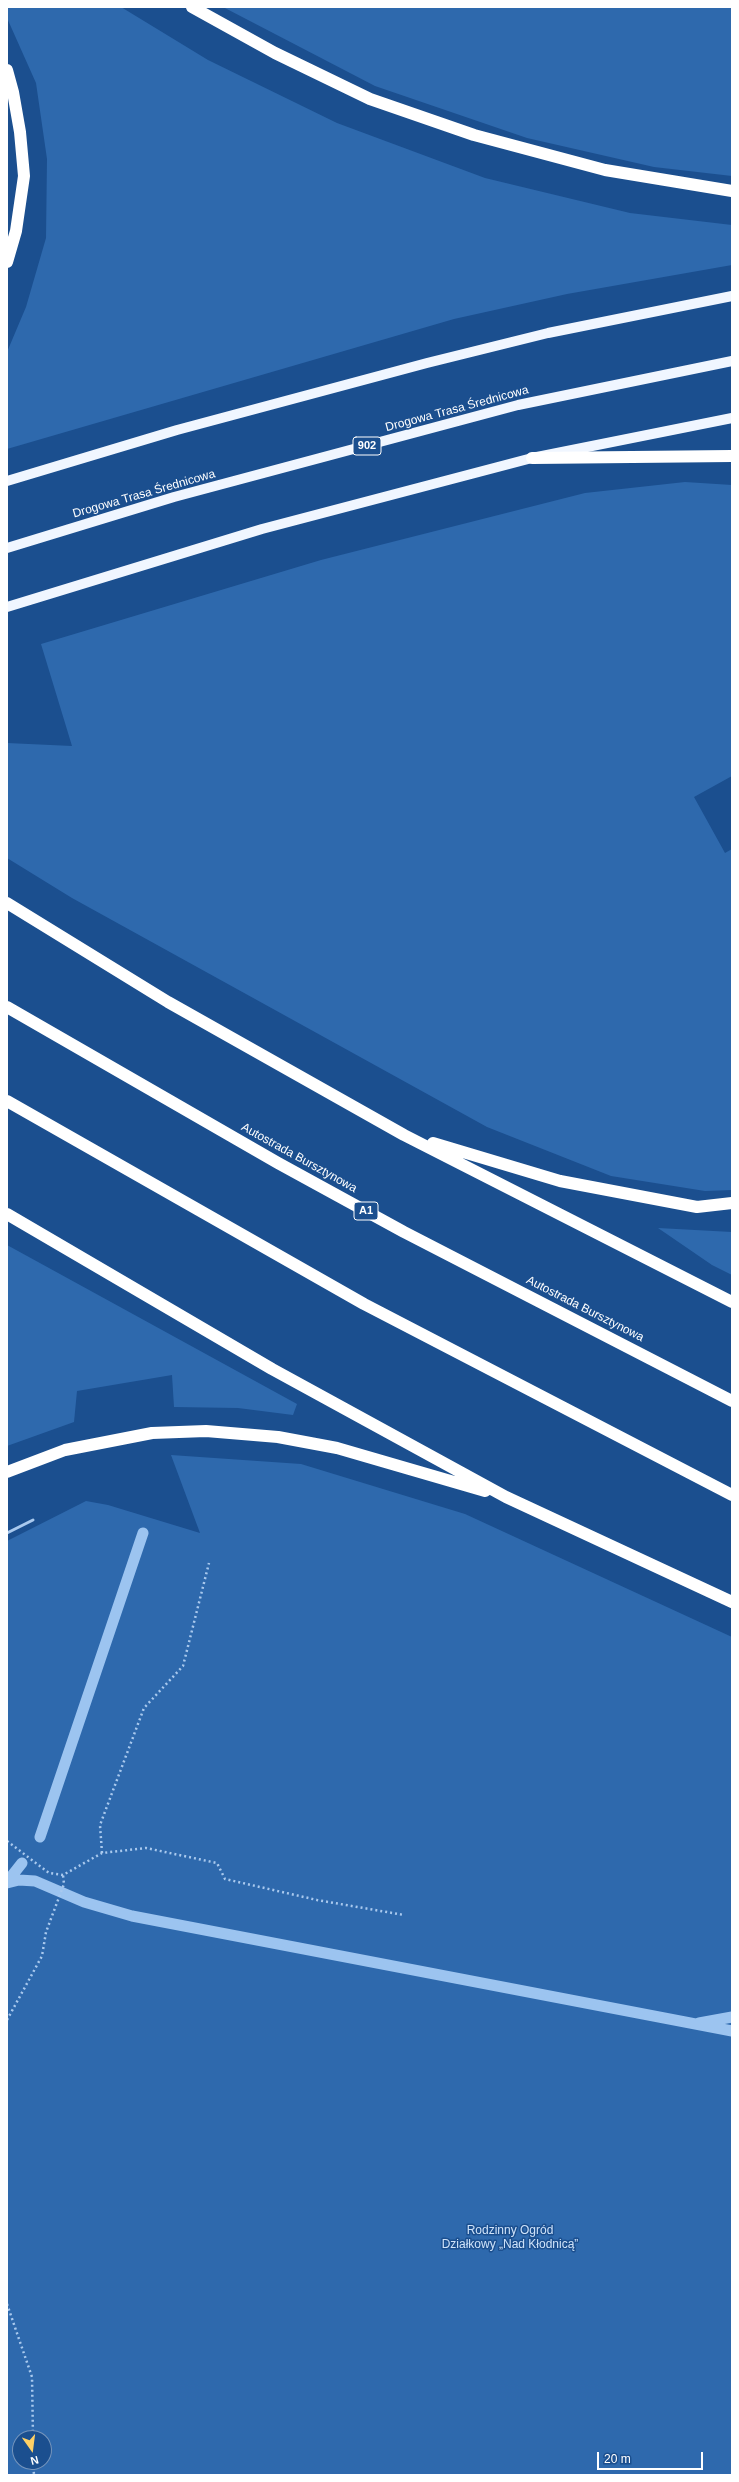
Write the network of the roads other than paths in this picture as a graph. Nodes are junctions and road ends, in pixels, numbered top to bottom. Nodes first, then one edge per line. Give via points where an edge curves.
1 (192, 7) edge
2 (7, 70) edge
3 (732, 191) edge
4 (7, 262) edge
5 (732, 296) edge
6 (732, 361) edge
7 (732, 418) edge
8 (732, 456) edge
9 (532, 458) junction
10 (7, 481) edge
11 (7, 548) edge
12 (7, 607) edge
13 (7, 903) edge
14 (7, 1007) edge
15 (7, 1101) edge
16 (404, 1135) junction
17 (732, 1203) edge
18 (7, 1214) edge
19 (732, 1302) edge
20 (732, 1401) edge
21 (7, 1472) edge
22 (732, 1495) edge
23 (506, 1497) junction
24 (34, 1520) dead end
25 (7, 1533) edge
26 (732, 1602) edge

1 - 3 highway via 275,53 370,99 467,132 605,170
2 - 4 highway via 19,125 24,176 16,231
5 - 10 main road via 548,333 427,363 177,430
6 - 11 main road, Drogowa Trasa Średnicowa / 902 via 518,405 174,497
7 - 9 main road
8 - 9 highway
9 - 12 main road via 262,529
13 - 16 highway via 168,1002
14 - 20 highway, Autostrada Bursztynowa / A1 via 271,1159 404,1232
15 - 22 highway via 364,1304
16 - 17 highway via 560,1181 697,1207
16 - 19 highway
18 - 23 highway via 272,1369
21 - 23 highway via 72,1449 152,1433 206,1431 278,1437 337,1448
23 - 26 highway
24 - 25 lane

